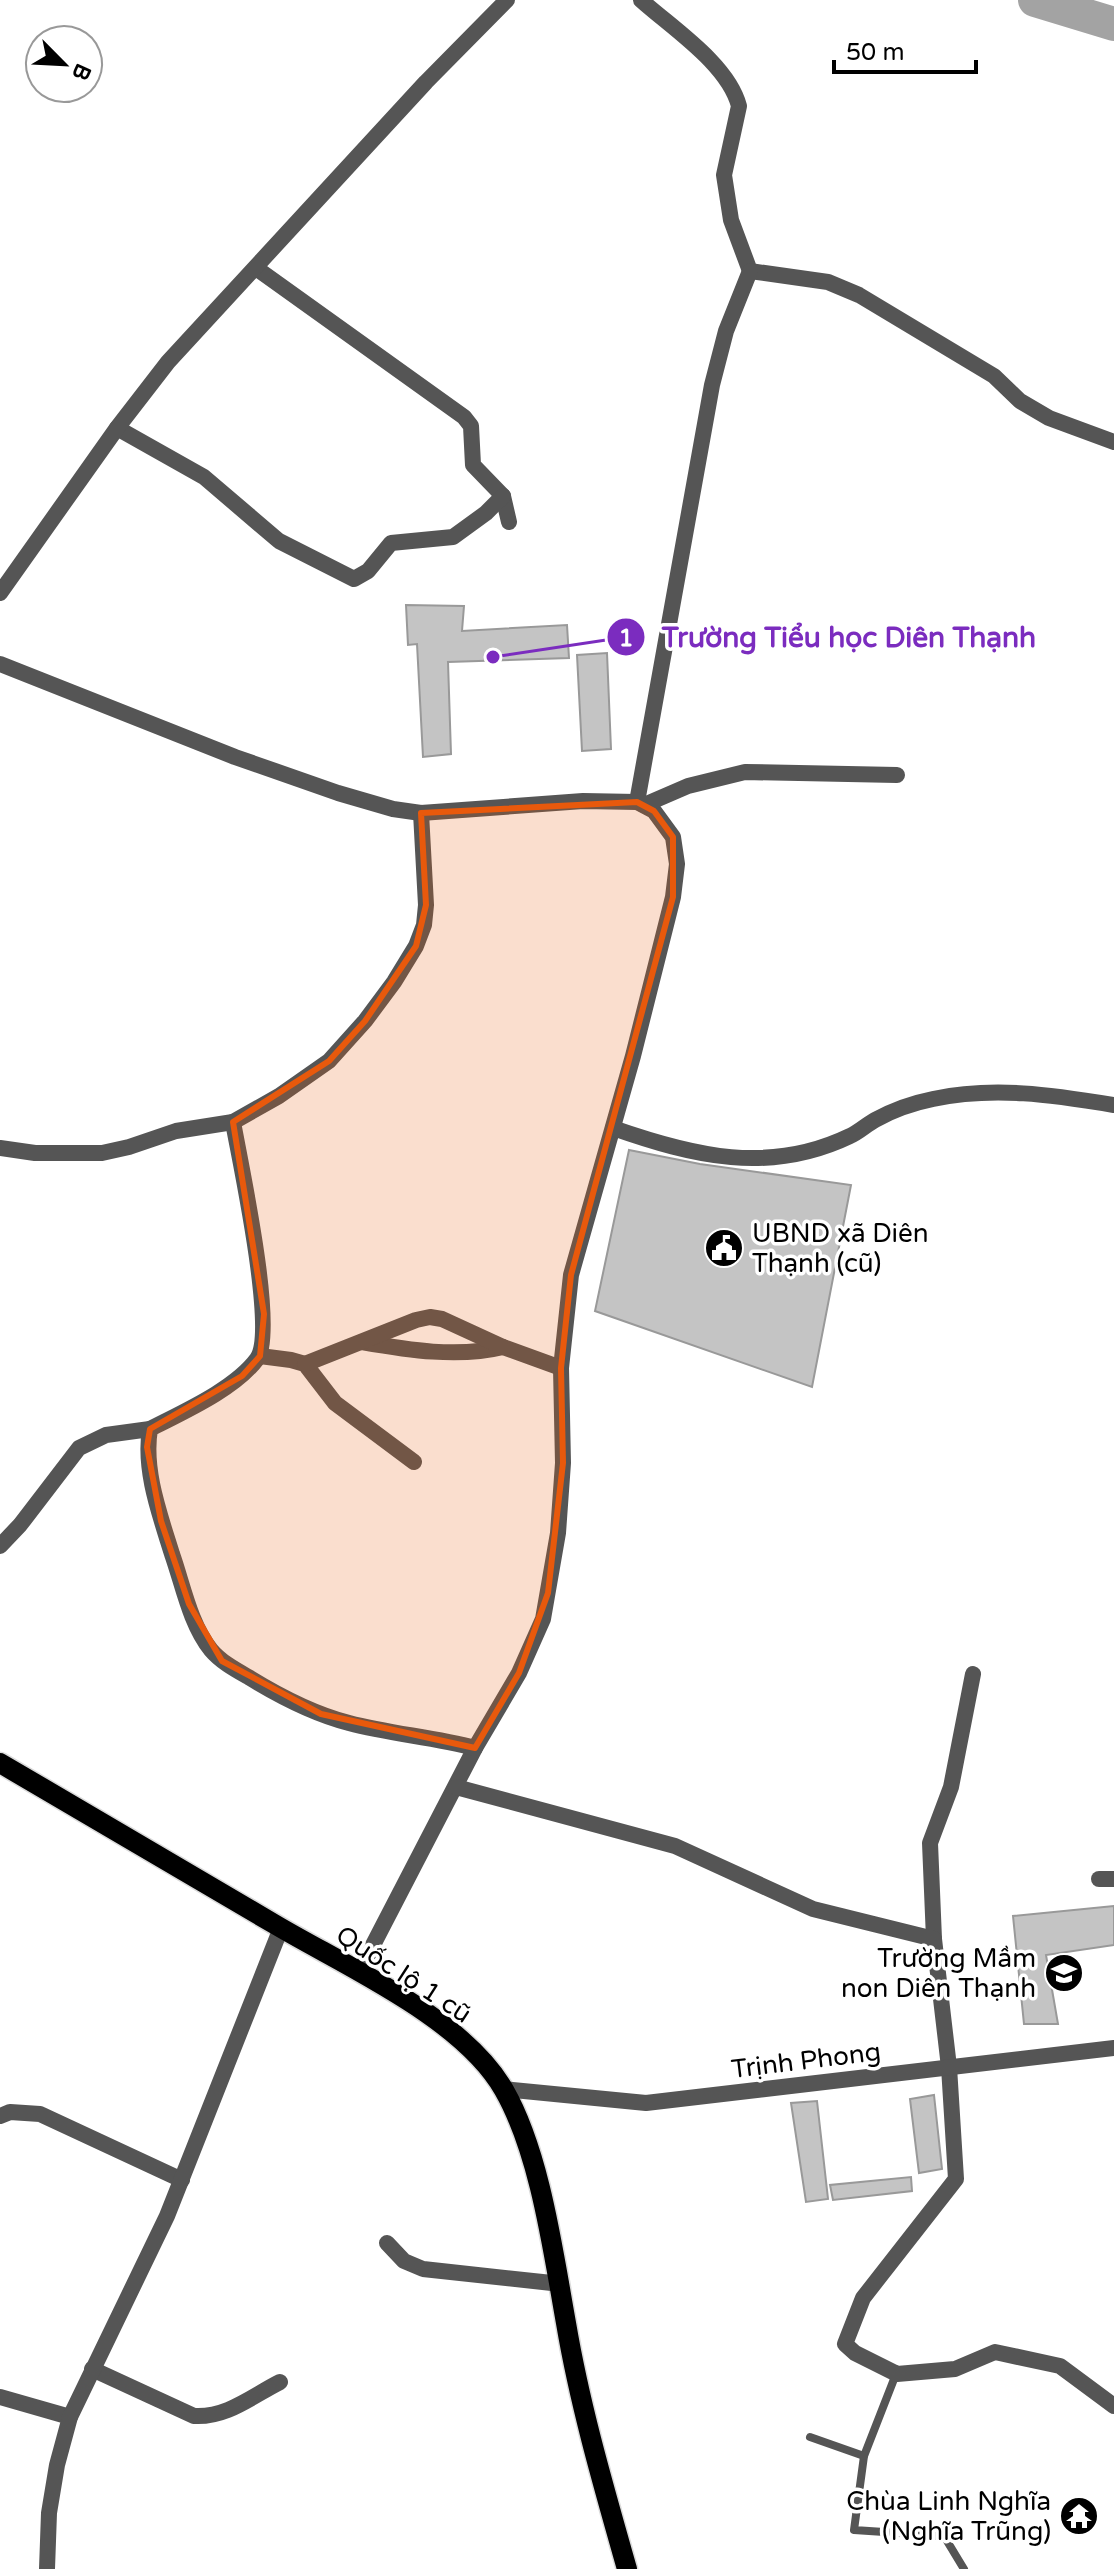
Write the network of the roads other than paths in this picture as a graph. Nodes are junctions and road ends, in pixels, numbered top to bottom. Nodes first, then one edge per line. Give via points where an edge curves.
1 (507, 0) edge
2 (641, 0) edge
3 (256, 268) junction
4 (750, 271) junction
5 (117, 428) junction
6 (1114, 442) edge
7 (503, 496) junction
8 (509, 522) dead end
9 (0, 593) edge
10 (0, 664) edge
11 (897, 775) dead end
12 (640, 803) junction
13 (421, 813) junction
14 (1114, 1105) edge
15 (233, 1122) junction
16 (613, 1128) junction
17 (0, 1148) edge
18 (362, 1342) junction
19 (503, 1347) junction
20 (260, 1356) junction
21 (305, 1364) junction
22 (561, 1368) junction
23 (150, 1429) junction
24 (414, 1462) dead end
25 (0, 1546) edge
26 (973, 1674) dead end
27 (475, 1748) junction
28 (0, 1763) edge
29 (456, 1787) junction
30 (281, 1928) junction
31 (934, 1939) junction
32 (359, 1972) junction
33 (1114, 2048) edge
34 (949, 2067) junction
35 (503, 2089) junction
36 (0, 2116) edge
37 (182, 2180) junction
38 (387, 2243) dead end
39 (561, 2284) junction
40 (92, 2369) junction
41 (897, 2374) junction
42 (280, 2382) dead end
43 (0, 2397) edge
44 (1114, 2406) edge
45 (70, 2417) junction
46 (810, 2437) dead end
47 (864, 2456) junction
48 (47, 2569) edge
49 (627, 2569) edge
50 (964, 2569) edge

1 - 3 street
2 - 4 street via 703,53 736,94 739,106 724,175 731,220
3 - 5 street via 168,362
3 - 7 street via 464,417 471,426 473,465
4 - 6 street via 828,282 859,295 994,376 1039,413
4 - 12 street via 712,385
5 - 7 street via 204,477 279,541 354,579 368,571 391,543 453,537
5 - 9 street
7 - 8 street
10 - 13 street via 250,762 338,793
11 - 12 street via 745,772
12 - 13 street via 583,801
12 - 16 street via 654,811 673,837 677,864
13 - 15 street via 426,905 416,946 365,1021 329,1061
14 - 16 street via 995,1090 961,1094 912,1104 824,1146 765,1159 697,1154
15 - 17 street via 176,1131 102,1153
15 - 20 street via 264,1314
16 - 22 street via 571,1275
18 - 19 street via 459,1353
18 - 19 street via 430,1317
18 - 21 street
19 - 22 street
20 - 21 street
20 - 23 street via 242,1376
21 - 24 street via 335,1403
22 - 27 street via 558,1533 543,1619
23 - 25 street via 106,1435 79,1448
23 - 27 street via 148,1460 161,1521 199,1629 222,1661 321,1714
26 - 31 street via 951,1787 930,1843
27 - 29 street
28 - 30 main road, Quốc lộ 1 cũ
29 - 31 street via 675,1846 813,1909
29 - 32 street
30 - 32 main road, Quốc lộ 1 cũ
30 - 37 street
31 - 34 street
32 - 35 main road, Quốc lộ 1 cũ via 443,2026 486,2065
33 - 34 street, Trịnh Phong
34 - 35 street, Trịnh Phong via 646,2103
34 - 41 street via 956,2179 863,2298 845,2344
35 - 39 main road, Quốc lộ 1 cũ via 533,2160
36 - 37 street via 40,2114
37 - 40 street
38 - 39 street via 404,2261 423,2269
39 - 49 main road, Quốc lộ 1 cũ via 597,2459
40 - 42 street via 194,2416 229,2411
40 - 45 street
41 - 44 street via 955,2369 995,2352 1060,2366
41 - 47 lane
43 - 45 street
45 - 48 street via 49,2513
46 - 47 lane
47 - 50 lane via 854,2530 944,2536

